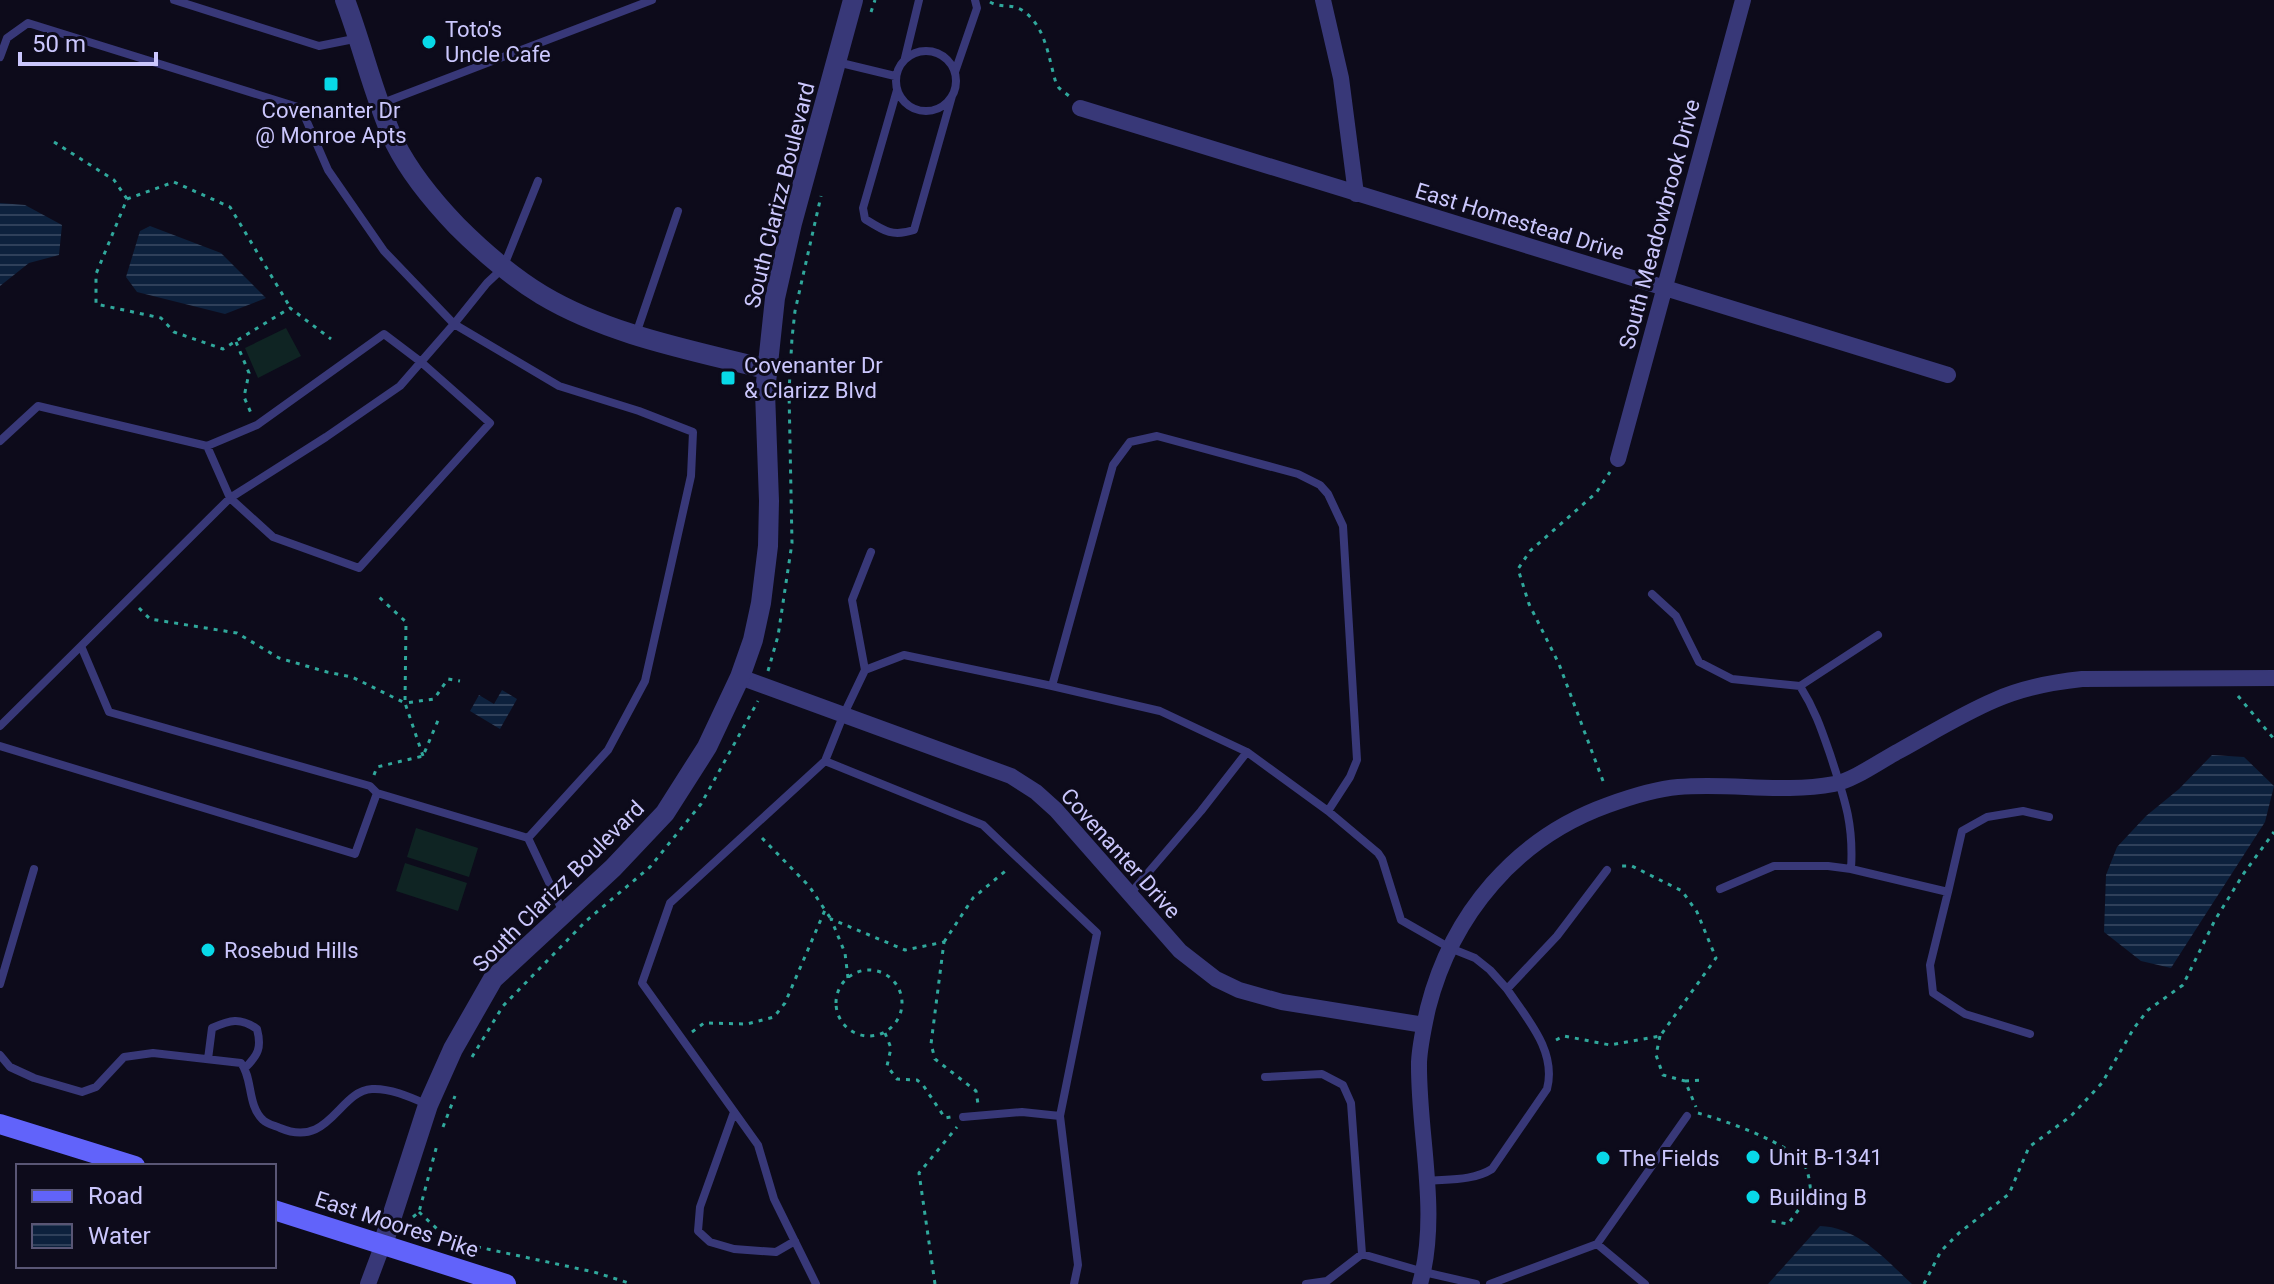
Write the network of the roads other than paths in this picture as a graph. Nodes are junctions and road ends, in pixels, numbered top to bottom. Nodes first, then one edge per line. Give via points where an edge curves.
1 (174, 0) edge
2 (345, 0) edge
3 (652, 0) edge
4 (853, 0) edge
5 (919, 0) edge
6 (975, 0) edge
7 (1323, 0) edge
8 (1743, 0) edge
9 (359, 38) junction
10 (0, 57) edge
11 (905, 59) junction
12 (836, 62) junction
13 (955, 72) junction
14 (895, 76) junction
15 (897, 90) junction
16 (952, 96) junction
17 (379, 104) junction
18 (1080, 108) road end
19 (538, 181) dead end
20 (1356, 194) junction
21 (678, 211) dead end
22 (503, 268) junction
23 (1665, 289) junction
24 (454, 324) junction
25 (636, 334) junction
26 (421, 362) junction
27 (766, 369) junction
28 (1948, 375) dead end
29 (0, 441) edge
30 (207, 446) junction
31 (1618, 459) road end
32 (230, 498) junction
33 (871, 552) dead end
34 (1652, 594) dead end
35 (1878, 635) dead end
36 (81, 646) junction
37 (865, 670) junction
38 (740, 677) junction
39 (2274, 678) edge
40 (1052, 686) junction
41 (1800, 686) junction
42 (843, 716) junction
43 (0, 726) edge
44 (0, 746) edge
45 (1247, 752) junction
46 (825, 761) junction
47 (1839, 783) junction
48 (374, 790) junction
49 (1328, 811) junction
50 (2049, 817) dead end
51 (528, 838) junction
52 (34, 869) dead end
53 (1851, 869) junction
54 (1607, 870) road end
55 (1720, 889) dead end
56 (1948, 892) junction
57 (1129, 895) junction
58 (564, 913) junction
59 (1450, 948) junction
60 (0, 984) edge
61 (1507, 989) junction
62 (1424, 1025) junction
63 (2030, 1034) dead end
64 (0, 1055) edge
65 (208, 1059) junction
66 (245, 1068) junction
67 (1265, 1077) dead end
68 (428, 1105) junction
69 (734, 1112) junction
70 (1060, 1116) junction
71 (1687, 1116) road end
72 (963, 1117) road end
73 (0, 1124) edge
74 (129, 1164) edge
75 (1427, 1181) junction
76 (276, 1211) edge
77 (795, 1241) junction
78 (383, 1244) junction
79 (1597, 1244) junction
80 (1362, 1254) junction
81 (1422, 1278) edge
82 (368, 1284) edge
83 (506, 1284) edge
84 (816, 1284) edge
85 (1074, 1284) edge
86 (1306, 1284) edge
87 (1476, 1284) edge
88 (1490, 1284) edge
89 (1645, 1284) edge

1 - 9 lane via 319,46
2 - 9 street
3 - 17 lane
4 - 12 street, South Clarizz Boulevard
5 - 11 lane
6 - 13 lane via 977,8
7 - 20 street via 1341,78
8 - 23 street, South Meadowbrook Drive
9 - 17 street
10 - 24 lane via 7,38 28,23 301,108 328,170 384,251
11 - 13 lane via 934,51
11 - 14 lane
12 - 14 lane
12 - 27 street, South Clarizz Boulevard via 792,223
13 - 16 lane
14 - 15 lane
15 - 16 lane via 918,110 938,108
15 - 16 lane via 863,208 865,219 900,234 914,230
17 - 22 street via 418,180
18 - 20 street, East Homestead Drive
19 - 22 lane
20 - 23 street, East Homestead Drive
21 - 25 lane
22 - 24 lane
22 - 25 street via 567,308
23 - 28 street, East Homestead Drive
23 - 31 street, South Meadowbrook Drive
24 - 26 lane
24 - 51 lane via 559,386 693,432 691,476 645,681 608,750
25 - 27 street
26 - 30 lane via 384,334 257,425
26 - 32 lane via 400,386
26 - 32 lane via 490,423 359,568 273,537
27 - 38 street, South Clarizz Boulevard via 768,546 761,603
29 - 30 lane via 38,406
30 - 32 lane
32 - 36 lane
33 - 37 lane via 852,600
34 - 41 lane via 1676,616 1699,662 1732,679
35 - 41 lane
36 - 43 lane
36 - 48 lane via 109,712
37 - 40 lane via 904,655
37 - 42 lane
38 - 42 street, Covenanter Drive
38 - 58 street, South Clarizz Boulevard via 707,747 665,813
39 - 47 street via 2082,679 2037,687 1993,700
40 - 45 lane via 1160,711
40 - 49 lane via 1113,465 1130,442 1157,436 1309,478 1328,494 1343,526 1357,760
41 - 47 lane via 1814,707
42 - 46 lane
42 - 57 street, Covenanter Drive via 1011,776 1056,810
44 - 48 lane via 355,854
45 - 49 lane
45 - 57 lane
46 - 69 lane via 670,903 642,983
46 - 70 lane via 983,825 1097,933
47 - 53 lane via 1849,811
47 - 59 street via 1803,789 1676,787 1586,813 1554,829 1511,863 1468,913
48 - 51 lane
49 - 59 lane via 1378,853 1401,920
50 - 56 lane via 2023,811 1987,817 1962,831
51 - 58 lane
52 - 60 lane
53 - 55 lane via 1774,866
53 - 56 lane
54 - 61 lane via 1557,936
56 - 63 lane via 1930,965 1933,993 1965,1014
57 - 62 street, Covenanter Drive via 1180,951 1239,990
58 - 68 street, South Clarizz Boulevard via 493,979
59 - 61 lane via 1475,958
59 - 62 street
61 - 75 lane via 1543,1045 1551,1075 1547,1089 1492,1169
62 - 75 street via 1419,1058
64 - 65 lane via 10,1067 34,1078 82,1092 96,1087 124,1057 153,1053
65 - 66 lane
65 - 66 lane via 212,1028 246,1021 257,1029 260,1041 256,1057
66 - 68 lane via 250,1096 264,1121 288,1131 311,1131 370,1089
67 - 80 lane via 1322,1074 1343,1085 1351,1103
68 - 78 street, South Clarizz Boulevard
69 - 77 lane via 758,1145 774,1199
69 - 77 lane via 700,1207 698,1231 710,1242 734,1249 776,1252
70 - 72 lane via 1022,1112
70 - 85 lane via 1078,1265
71 - 79 lane
73 - 74 main road
75 - 81 street via 1428,1257
76 - 78 main road, East Moores Pike
77 - 84 lane
78 - 82 street
78 - 83 main road, East Moores Pike
79 - 88 lane
79 - 89 lane
80 - 81 lane
80 - 86 lane via 1327,1281
81 - 87 lane

